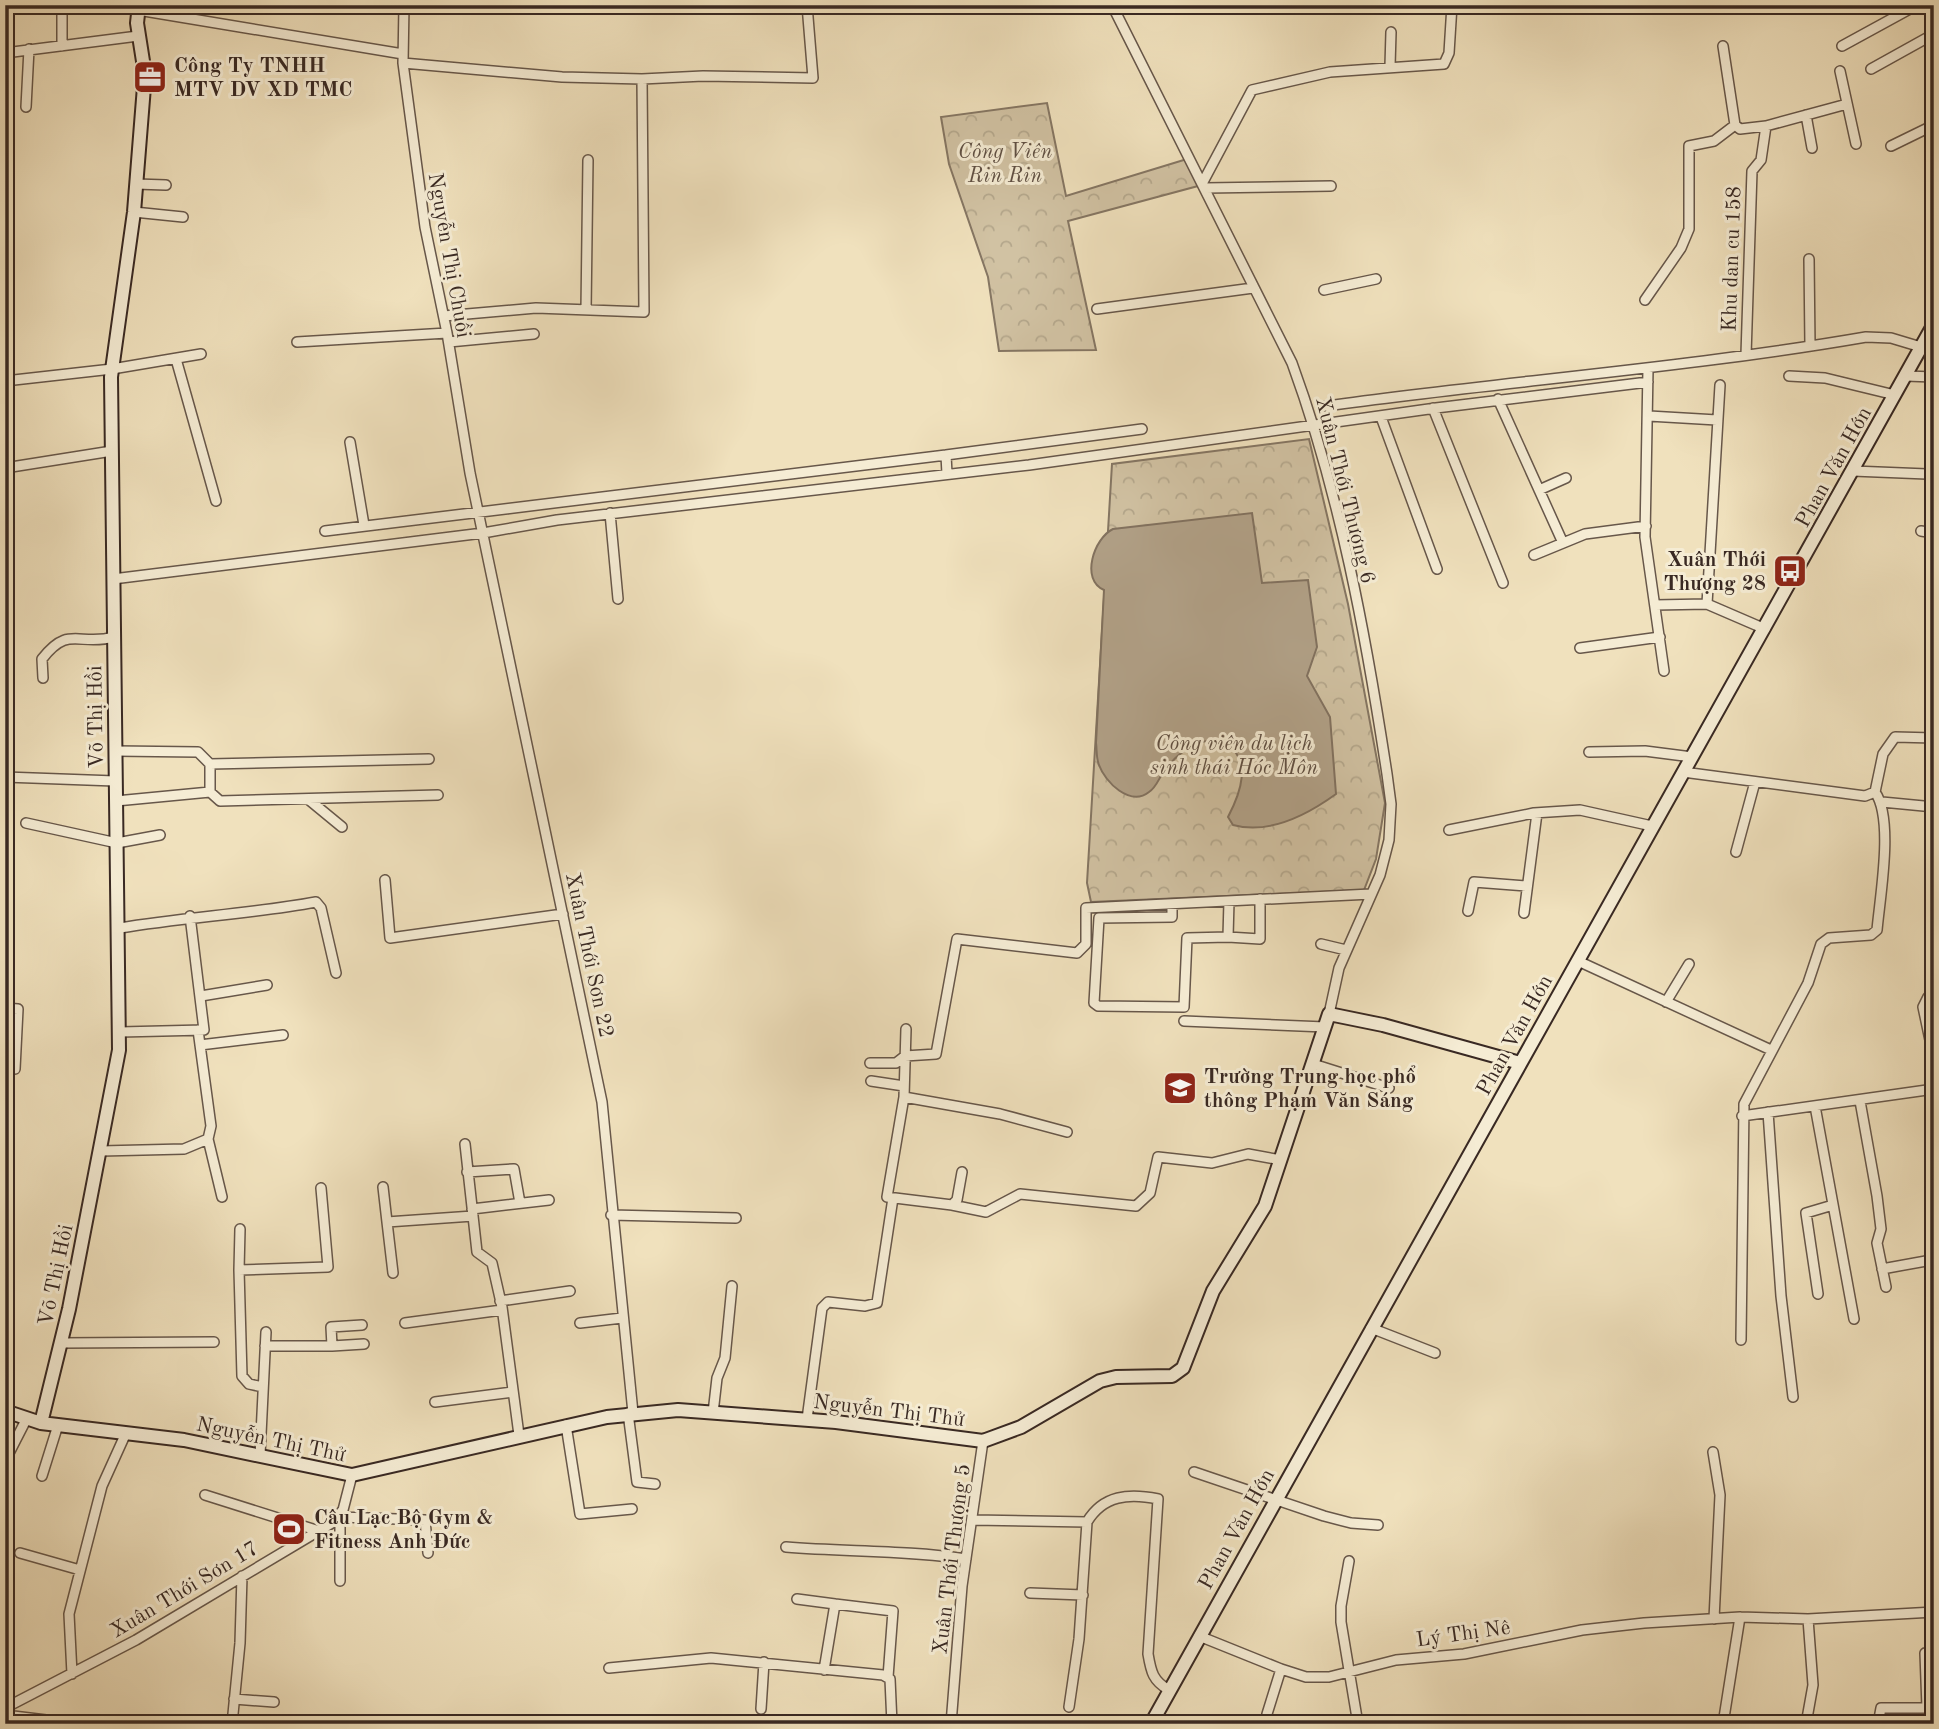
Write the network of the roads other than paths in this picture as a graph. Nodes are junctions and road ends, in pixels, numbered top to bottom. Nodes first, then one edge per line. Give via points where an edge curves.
1 (62, 5) edge
2 (404, 5) edge
3 (807, 5) edge
4 (1112, 5) edge
5 (1452, 5) edge
6 (1917, 5) edge
7 (138, 8) edge
8 (1391, 32) dead end
9 (1934, 34) edge
10 (138, 36) junction
11 (62, 46) junction
12 (1723, 46) dead end
13 (1842, 46) dead end
14 (29, 49) junction
15 (5, 53) edge
16 (403, 58) junction
17 (1390, 66) junction
18 (1871, 69) dead end
19 (1840, 71) dead end
20 (642, 79) junction
21 (1847, 104) junction
22 (26, 107) dead end
23 (1806, 115) junction
24 (1735, 125) junction
25 (1934, 125) edge
26 (1766, 126) junction
27 (1856, 144) dead end
28 (1891, 146) dead end
29 (1812, 148) dead end
30 (588, 160) dead end
31 (136, 184) junction
32 (1204, 185) junction
33 (166, 186) dead end
34 (1331, 186) dead end
35 (134, 212) junction
36 (183, 217) dead end
37 (1809, 259) dead end
38 (1376, 279) dead end
39 (1253, 288) junction
40 (1324, 290) dead end
41 (1645, 300) dead end
42 (1097, 309) dead end
43 (586, 310) junction
44 (444, 316) junction
45 (1934, 324) edge
46 (534, 334) dead end
47 (448, 337) junction
48 (297, 342) dead end
49 (1811, 346) junction
50 (201, 354) dead end
51 (1746, 355) junction
52 (176, 359) junction
53 (1914, 360) junction
54 (112, 369) junction
55 (1648, 369) junction
56 (1789, 376) dead end
57 (1934, 377) edge
58 (5, 381) edge
59 (1648, 382) junction
60 (1720, 385) dead end
61 (1895, 395) junction
62 (1499, 399) junction
63 (1326, 406) dead end
64 (1433, 408) junction
65 (1649, 416) junction
66 (1381, 417) junction
67 (1717, 420) junction
68 (1313, 426) junction
69 (1142, 429) dead end
70 (350, 442) dead end
71 (112, 451) junction
72 (946, 455) junction
73 (5, 468) edge
74 (1853, 471) junction
75 (947, 474) junction
76 (1927, 474) dead end
77 (1566, 478) dead end
78 (1539, 490) junction
79 (216, 501) dead end
80 (478, 510) junction
81 (610, 513) junction
82 (364, 525) junction
83 (1646, 526) junction
84 (325, 531) dead end
85 (1921, 531) dead end
86 (483, 533) junction
87 (1934, 533) edge
88 (1563, 542) junction
89 (1534, 555) dead end
90 (1437, 569) dead end
91 (113, 579) junction
92 (1503, 583) dead end
93 (618, 599) dead end
94 (1707, 604) junction
95 (1655, 605) junction
96 (1765, 629) junction
97 (114, 637) junction
98 (1660, 637) junction
99 (1580, 648) dead end
100 (1664, 671) dead end
101 (43, 678) dead end
102 (1934, 738) edge
103 (116, 751) junction
104 (1589, 752) dead end
105 (1692, 757) junction
106 (429, 759) dead end
107 (210, 764) junction
108 (1683, 772) junction
109 (5, 777) edge
110 (115, 781) junction
111 (1755, 782) junction
112 (210, 792) junction
113 (1875, 792) junction
114 (438, 795) dead end
115 (309, 799) junction
116 (116, 801) junction
117 (1882, 803) junction
118 (1934, 807) edge
119 (1536, 813) junction
120 (26, 823) dead end
121 (1652, 826) junction
122 (342, 827) dead end
123 (1449, 830) dead end
124 (160, 835) dead end
125 (117, 843) junction
126 (1736, 852) dead end
127 (385, 880) dead end
128 (1528, 886) junction
129 (1371, 894) junction
130 (1260, 899) junction
131 (1229, 901) junction
132 (1172, 904) junction
133 (1468, 911) dead end
134 (1524, 913) dead end
135 (563, 914) junction
136 (190, 916) junction
137 (120, 928) junction
138 (1228, 937) junction
139 (1321, 944) dead end
140 (1346, 950) junction
141 (1578, 961) junction
142 (1689, 964) dead end
143 (336, 973) dead end
144 (267, 985) dead end
145 (1934, 995) edge
146 (201, 996) junction
147 (1666, 1002) junction
148 (5, 1008) edge
149 (1184, 1021) dead end
150 (1327, 1021) junction
151 (906, 1029) dead end
152 (198, 1030) junction
153 (120, 1032) junction
154 (283, 1035) dead end
155 (200, 1045) junction
156 (1772, 1050) junction
157 (905, 1056) junction
158 (1934, 1059) edge
159 (870, 1063) dead end
160 (1520, 1063) junction
161 (1313, 1064) junction
162 (5, 1069) edge
163 (871, 1081) dead end
164 (904, 1086) junction
165 (1389, 1087) dead end
166 (1934, 1090) edge
167 (904, 1097) junction
168 (1860, 1101) junction
169 (1815, 1106) junction
170 (1768, 1112) junction
171 (1742, 1116) junction
172 (1067, 1132) dead end
173 (208, 1139) junction
174 (466, 1144) dead end
175 (101, 1151) junction
176 (1281, 1160) junction
177 (467, 1172) junction
178 (962, 1172) dead end
179 (383, 1186) dead end
180 (321, 1188) dead end
181 (222, 1197) dead end
182 (893, 1198) junction
183 (549, 1200) dead end
184 (520, 1203) junction
185 (952, 1205) junction
186 (1833, 1205) junction
187 (472, 1212) junction
188 (611, 1214) junction
189 (736, 1218) dead end
190 (387, 1222) junction
191 (240, 1229) dead end
192 (1926, 1261) dead end
193 (1882, 1269) junction
194 (239, 1270) junction
195 (393, 1273) dead end
196 (732, 1286) dead end
197 (1886, 1287) dead end
198 (570, 1292) dead end
199 (1818, 1294) dead end
200 (501, 1305) junction
201 (622, 1318) junction
202 (1854, 1319) dead end
203 (405, 1323) dead end
204 (580, 1323) dead end
205 (362, 1325) dead end
206 (1371, 1328) junction
207 (266, 1332) dead end
208 (1741, 1340) dead end
209 (214, 1342) dead end
210 (61, 1343) junction
211 (364, 1344) dead end
212 (265, 1346) junction
213 (332, 1346) junction
214 (1435, 1353) dead end
215 (263, 1387) junction
216 (513, 1392) junction
217 (1793, 1397) dead end
218 (435, 1402) dead end
219 (5, 1411) edge
220 (630, 1413) junction
221 (713, 1413) junction
222 (27, 1418) junction
223 (807, 1419) junction
224 (41, 1423) junction
225 (58, 1425) junction
226 (566, 1425) junction
227 (126, 1433) junction
228 (519, 1435) junction
229 (983, 1441) junction
230 (1713, 1452) dead end
231 (260, 1455) junction
232 (5, 1461) edge
233 (1194, 1472) dead end
234 (352, 1475) junction
235 (42, 1476) dead end
236 (655, 1484) dead end
237 (205, 1495) dead end
238 (1276, 1498) junction
239 (632, 1509) dead end
240 (340, 1517) junction
241 (973, 1520) junction
242 (1087, 1522) junction
243 (1378, 1525) dead end
244 (319, 1531) junction
245 (786, 1547) dead end
246 (20, 1553) dead end
247 (428, 1553) dead end
248 (966, 1559) junction
249 (1349, 1561) dead end
250 (80, 1570) junction
251 (242, 1576) junction
252 (340, 1581) dead end
253 (1030, 1593) dead end
254 (1083, 1595) junction
255 (797, 1599) dead end
256 (835, 1604) junction
257 (1934, 1612) edge
258 (1740, 1617) junction
259 (1714, 1619) junction
260 (1808, 1619) junction
261 (1199, 1636) junction
262 (1925, 1653) dead end
263 (764, 1662) junction
264 (609, 1668) dead end
265 (824, 1670) junction
266 (1281, 1670) junction
267 (1349, 1673) junction
268 (72, 1674) junction
269 (888, 1677) junction
270 (1169, 1690) junction
271 (234, 1699) junction
272 (274, 1702) dead end
273 (1069, 1707) dead end
274 (1931, 1708) edge
275 (5, 1709) edge
276 (761, 1709) dead end
277 (5, 1715) edge
278 (79, 1724) edge
279 (232, 1724) edge
280 (892, 1724) edge
281 (951, 1724) edge
282 (1151, 1724) edge
283 (1276, 1724) edge
284 (1358, 1724) edge
285 (1723, 1724) edge
286 (1806, 1724) edge
287 (1878, 1724) edge

1 - 11 street
2 - 16 street, Nguyễn Thị Chuồi
3 - 20 street via 813,78
4 - 32 street, Xuân Thới Thượng 6
5 - 17 street via 1444,64
6 - 13 street
7 - 10 street, Võ Thị Hồi
7 - 16 street
8 - 17 street
9 - 18 street
10 - 11 street
10 - 31 street, Võ Thị Hồi via 145,74
11 - 14 street
12 - 24 street
14 - 15 street
14 - 22 street
16 - 20 street via 562,77
16 - 44 street, Nguyễn Thị Chuồi via 425,227
17 - 32 street via 1330,72 1252,90
19 - 21 street
20 - 43 street via 644,312
21 - 23 street
21 - 27 street
23 - 26 street
23 - 29 street
24 - 26 street via 1740,129
24 - 41 street via 1714,141 1689,146 1689,229
25 - 28 street
26 - 51 street, Khu dan cu 158 via 1761,160 1752,172
30 - 43 street
31 - 33 street
31 - 35 street, Võ Thị Hồi
32 - 34 street
32 - 39 street, Xuân Thới Thượng 6
35 - 36 street
35 - 54 street, Võ Thị Hồi
37 - 49 street
38 - 40 street
39 - 42 street
39 - 68 street, Xuân Thới Thượng 6 via 1292,363
43 - 44 street via 536,307
44 - 47 street, Nguyễn Thị Chuồi
45 - 53 street, Phan Văn Hớn
46 - 47 street
47 - 48 street
47 - 80 street, Nguyễn Thị Chuồi
49 - 51 street
49 - 53 street via 1891,338
50 - 52 street
51 - 55 street
52 - 54 street
52 - 79 street
53 - 57 street
53 - 61 street, Phan Văn Hớn
54 - 58 street
54 - 71 street, Võ Thị Hồi
55 - 59 street
55 - 63 street
56 - 61 street via 1825,378
59 - 62 street
59 - 65 street
60 - 67 street
61 - 74 street, Phan Văn Hớn
62 - 64 street
62 - 78 street
64 - 66 street
64 - 92 street
65 - 67 street
65 - 83 street
66 - 68 street
66 - 90 street
67 - 94 street
68 - 75 street
68 - 129 street, Xuân Thới Thượng 6 via 1352,582 1389,784 1389,840
69 - 72 street
70 - 82 street
71 - 73 street
71 - 91 street, Võ Thị Hồi
72 - 75 street
72 - 80 street
74 - 76 street
74 - 96 street, Phan Văn Hớn
75 - 81 street
77 - 78 street
78 - 88 street
80 - 82 street
80 - 86 street, Xuân Thới Sơn 22
81 - 86 street
81 - 93 street
82 - 84 street
83 - 88 street via 1585,534
83 - 95 street
85 - 87 street
86 - 91 street
86 - 135 street, Xuân Thới Sơn 22
88 - 89 street
91 - 97 street, Võ Thị Hồi
94 - 95 street
94 - 96 street
95 - 98 street
96 - 105 street, Phan Văn Hớn
97 - 101 street via 96,642 74,637 54,643 42,659
97 - 103 street, Võ Thị Hồi
98 - 99 street
98 - 100 street
102 - 113 street via 1895,737 1888,743
103 - 107 street via 198,752
103 - 110 street, Võ Thị Hồi
104 - 105 street via 1645,751
105 - 108 street, Phan Văn Hớn
106 - 107 street
107 - 112 street
108 - 111 street
108 - 121 street, Phan Văn Hớn
109 - 110 street
110 - 116 street, Võ Thị Hồi
111 - 113 street via 1853,795
111 - 126 street
112 - 115 street via 220,801
112 - 116 street
113 - 117 street
114 - 115 street
115 - 122 street
116 - 125 street, Võ Thị Hồi
117 - 118 street
117 - 156 street via 1877,930 1821,944 1808,983
119 - 121 street via 1580,810
119 - 123 street
119 - 128 street
120 - 125 street
121 - 141 street, Phan Văn Hớn
124 - 125 street
125 - 137 street, Võ Thị Hồi
127 - 135 street via 390,938
128 - 133 street via 1474,882
128 - 134 street
129 - 130 street
129 - 140 street, Xuân Thới Thượng 6
130 - 131 street
130 - 138 street via 1260,939
131 - 132 street
131 - 138 street
132 - 138 street via 1172,917 1099,918 1094,1003 1184,1007 1187,938
132 - 157 street via 1086,908 1086,944 1077,953 957,939 936,1054
135 - 188 street, Xuân Thới Sơn 22 via 602,1102
136 - 137 street
136 - 143 street via 260,913 316,902
136 - 146 street
137 - 153 street, Võ Thị Hồi
139 - 140 street
140 - 150 street, Xuân Thới Thượng 6
141 - 147 street
141 - 160 street, Phan Văn Hớn
142 - 147 street
144 - 146 street
145 - 158 street via 1923,1007
146 - 152 street via 204,1030
147 - 156 street
148 - 162 street via 18,1009 15,1069
149 - 150 street
150 - 160 street via 1383,1025
150 - 161 street, Nguyễn Thị Thử
151 - 157 street
152 - 153 street
152 - 155 street
153 - 175 street, Võ Thị Hồi
154 - 155 street
155 - 173 street via 211,1126
156 - 171 street
157 - 159 street via 896,1063
157 - 164 street
160 - 206 street, Phan Văn Hớn
161 - 165 street
161 - 176 street, Nguyễn Thị Thử
163 - 164 street
164 - 167 street
166 - 168 street
167 - 172 street
167 - 182 street via 887,1197
168 - 169 street
168 - 193 street via 1877,1196
169 - 170 street
169 - 186 street
170 - 171 street
170 - 217 street
171 - 208 street
173 - 175 street via 184,1149
173 - 181 street
174 - 177 street
175 - 210 street, Võ Thị Hồi
176 - 185 street via 1248,1154 1212,1163 1158,1157 1150,1193 1136,1206 1020,1194 986,1212
176 - 229 street, Nguyễn Thị Thử via 1259,1220 1213,1291 1179,1372 1100,1381 1021,1426
177 - 184 street via 513,1169
177 - 187 street
178 - 185 street
179 - 190 street
180 - 194 street via 328,1266
182 - 185 street
182 - 223 street via 877,1303 828,1302 822,1308
183 - 184 street
184 - 187 street
186 - 199 street via 1805,1213
186 - 202 street
187 - 190 street
187 - 200 street via 477,1252 492,1263
188 - 189 street
188 - 201 street, Xuân Thới Sơn 22
190 - 195 street
191 - 194 street
192 - 193 street
193 - 197 street
194 - 215 street via 242,1376 249,1384
196 - 221 street via 725,1358 717,1378
198 - 200 street
200 - 203 street
200 - 216 street
201 - 204 street
201 - 220 street, Xuân Thới Sơn 22
205 - 213 street via 331,1327
206 - 214 street
206 - 238 street, Phan Văn Hớn
207 - 212 street
209 - 210 street
210 - 224 street, Võ Thị Hồi
211 - 213 street
212 - 213 street
212 - 215 street
215 - 231 street
216 - 218 street
216 - 228 street
219 - 222 street, Nguyễn Thị Thử
220 - 221 street, Nguyễn Thị Thử
220 - 226 street, Nguyễn Thị Thử
220 - 236 street, Xuân Thới Sơn 22 via 637,1482
221 - 223 street, Nguyễn Thị Thử
222 - 224 street, Nguyễn Thị Thử
222 - 232 street
223 - 229 street, Nguyễn Thị Thử
224 - 225 street, Nguyễn Thị Thử
225 - 227 street, Nguyễn Thị Thử
225 - 235 street
226 - 228 street, Nguyễn Thị Thử
226 - 239 street via 580,1514
227 - 231 street, Nguyễn Thị Thử
227 - 250 street via 102,1486
228 - 234 street, Nguyễn Thị Thử
229 - 241 street, Xuân Thới Thượng 5
230 - 259 street via 1720,1495
231 - 234 street, Nguyễn Thị Thử
233 - 238 street
234 - 240 street
237 - 244 street
238 - 243 street via 1324,1517
238 - 261 street, Phan Văn Hớn
240 - 244 street, Xuân Thới Sơn 17
240 - 247 street via 425,1520
240 - 252 street
241 - 242 street
241 - 248 street, Xuân Thới Thượng 5
242 - 254 street
242 - 270 street via 1096,1508 1120,1496 1158,1499 1148,1654 1151,1673
244 - 251 street, Xuân Thới Sơn 17
245 - 248 street
246 - 250 street
248 - 281 street, Xuân Thới Thượng 5
249 - 267 street via 1340,1606
250 - 268 street via 69,1614
251 - 268 street, Xuân Thới Sơn 17
251 - 271 street
253 - 254 street
254 - 273 street
255 - 256 street
256 - 265 street
256 - 269 street via 894,1611
257 - 260 street, Lý Thị Nê
258 - 259 street, Lý Thị Nê
258 - 260 street, Lý Thị Nê
258 - 285 street
259 - 267 street, Lý Thị Nê via 1582,1630 1464,1654 1395,1660
260 - 286 street via 1812,1685
261 - 266 street, Lý Thị Nê
261 - 270 street, Phan Văn Hớn
262 - 274 street
263 - 264 street via 711,1658
263 - 265 street
263 - 276 street
265 - 269 street
266 - 267 street, Lý Thị Nê via 1306,1677
266 - 283 street via 1268,1714
267 - 284 street
268 - 275 street, Xuân Thới Sơn 17
269 - 280 street
270 - 282 street, Phan Văn Hớn
271 - 272 street
271 - 279 street
274 - 287 street via 1881,1708
277 - 278 street

